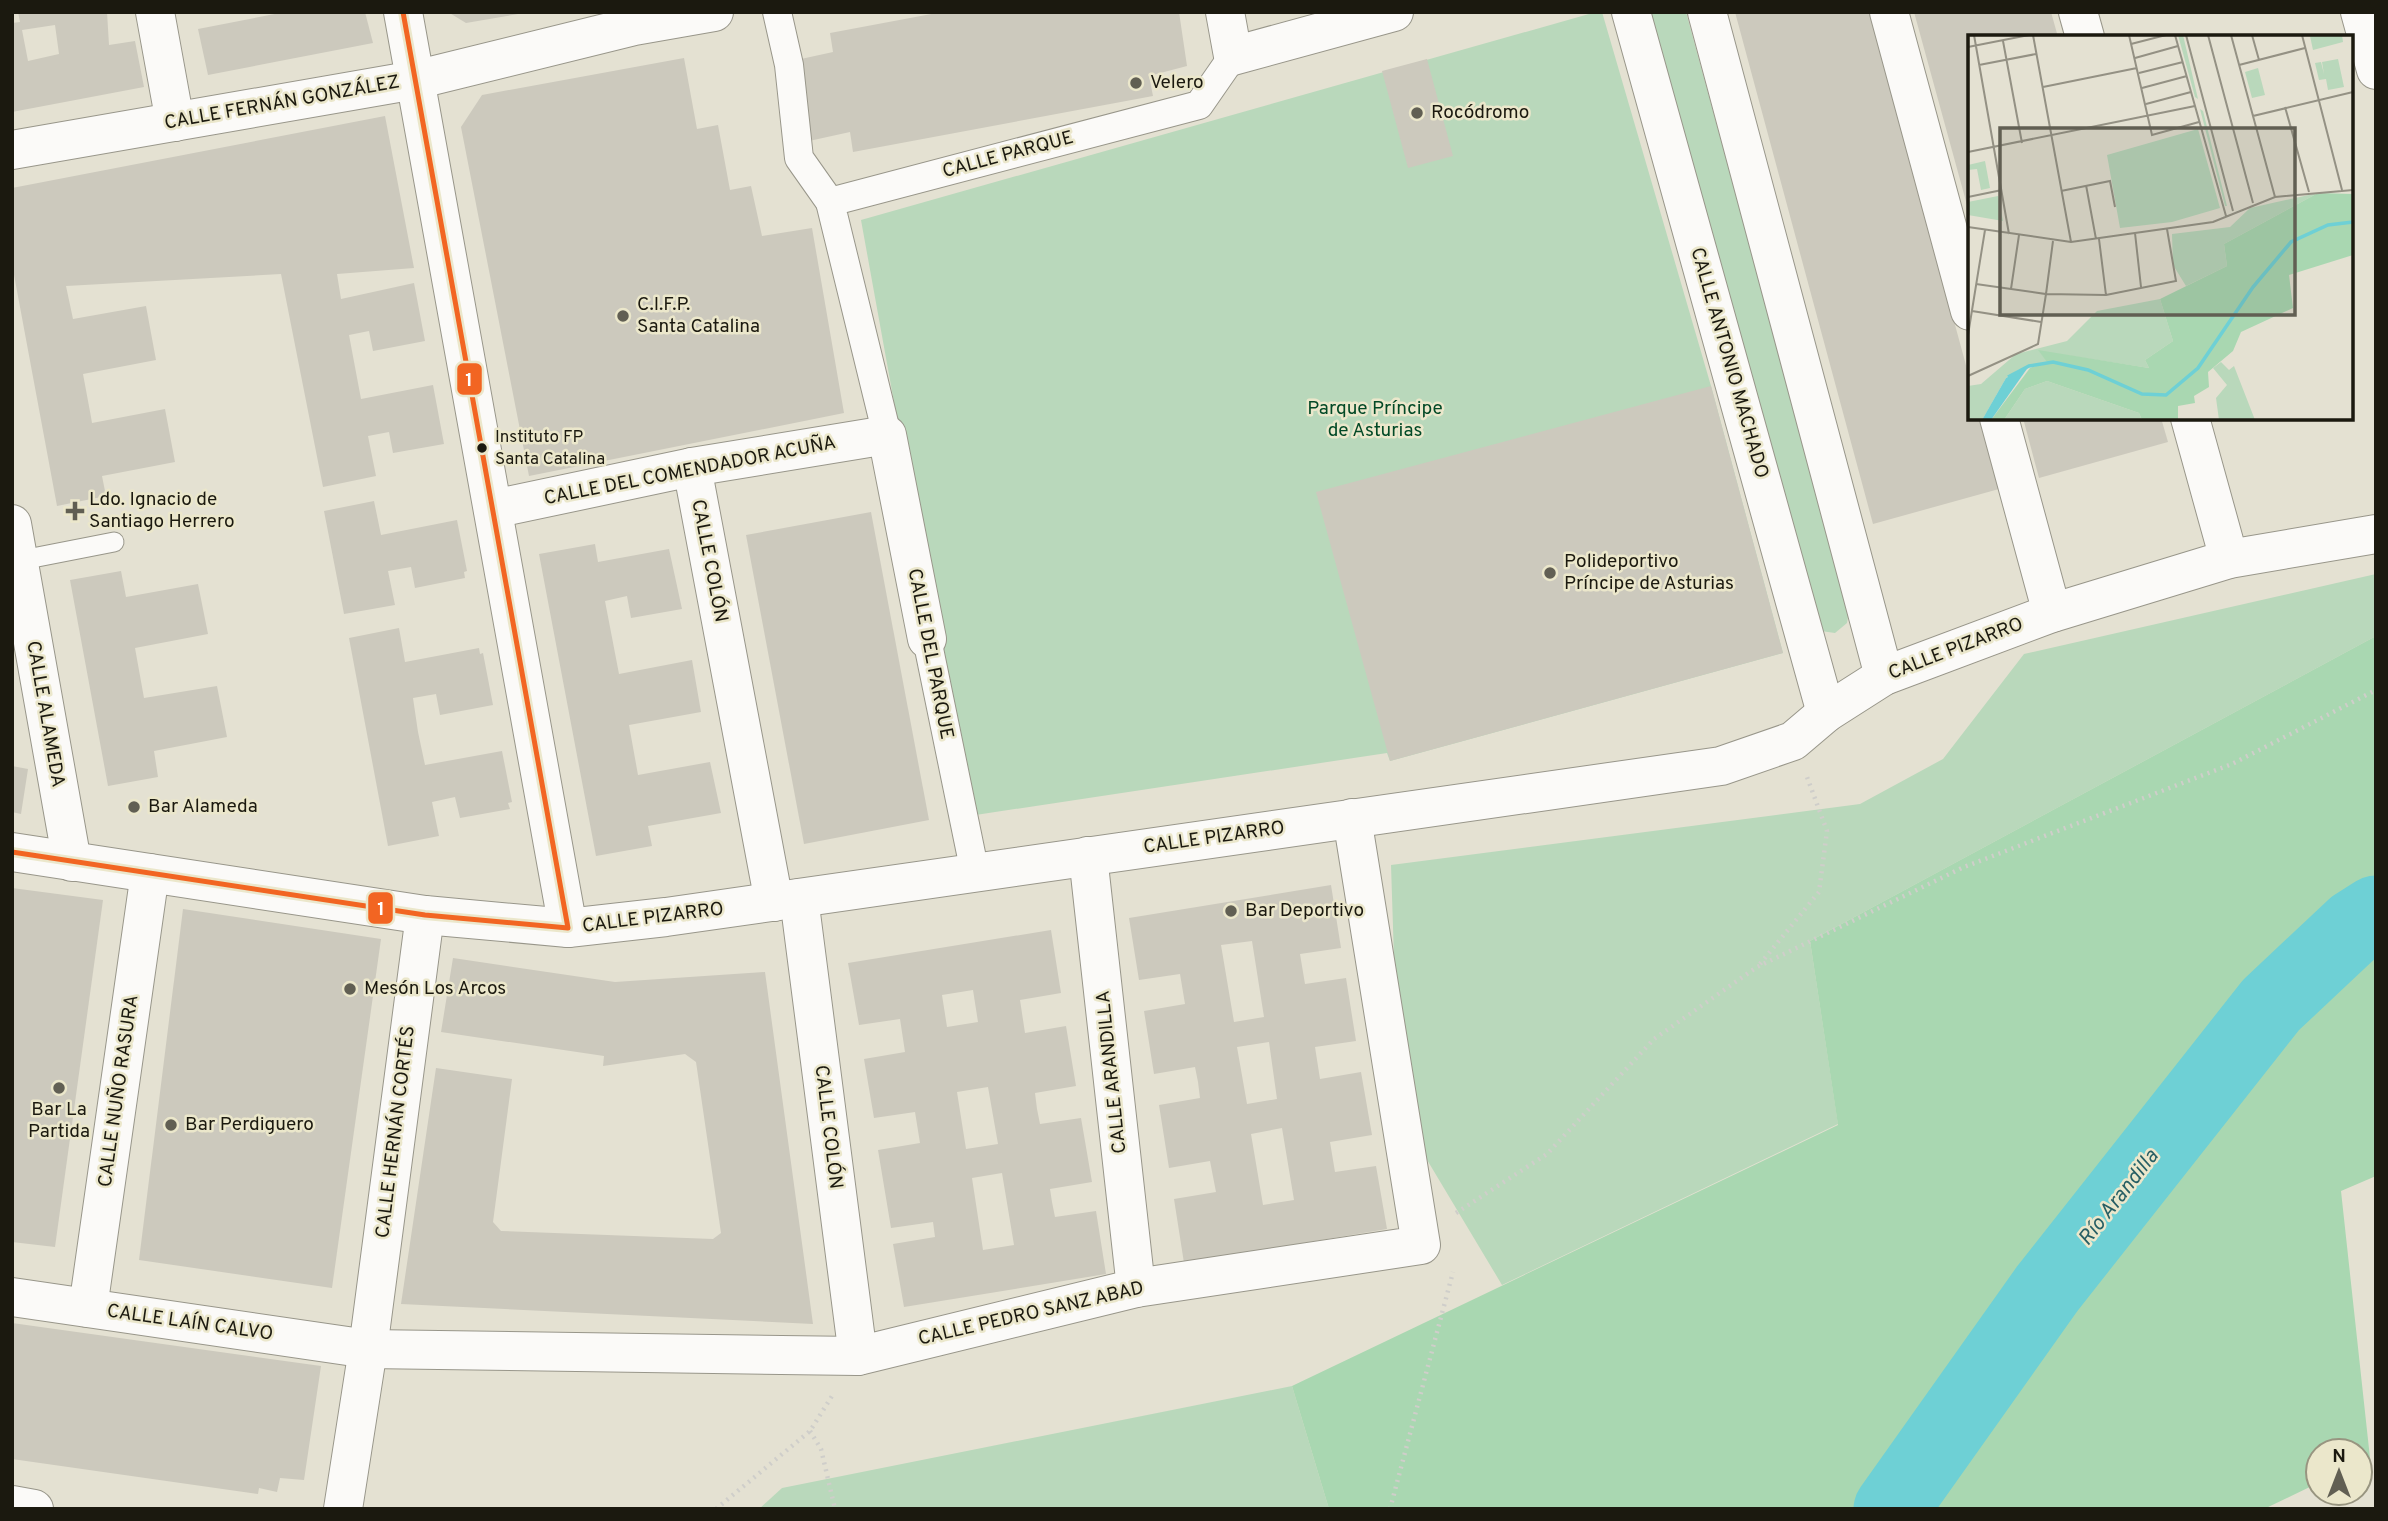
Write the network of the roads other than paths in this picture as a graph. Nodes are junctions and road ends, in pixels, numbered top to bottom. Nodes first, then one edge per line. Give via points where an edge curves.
1 (155, 12) edge
2 (404, 12) edge
3 (714, 12) edge
4 (777, 12) edge
5 (1226, 12) edge
6 (1394, 12) edge
7 (1631, 12) edge
8 (1707, 12) edge
9 (1889, 12) edge
10 (2078, 12) edge
11 (2360, 12) edge
12 (2084, 35) edge
13 (1233, 56) junction
14 (2376, 70) edge
15 (415, 80) junction
16 (175, 122) junction
17 (12, 150) edge
18 (830, 202) junction
19 (1968, 304) edge
20 (2000, 420) edge
21 (2191, 420) edge
22 (887, 435) junction
23 (692, 467) junction
24 (493, 509) junction
25 (2376, 534) edge
26 (114, 542) dead end
27 (15, 543) edge
28 (2229, 559) junction
29 (2052, 613) junction
30 (927, 639) joint
31 (1884, 676) junction
32 (1826, 713) junction
33 (1352, 818) junction
34 (12, 852) edge
35 (1088, 856) junction
36 (72, 862) junction
37 (150, 873) junction
38 (975, 873) junction
39 (786, 900) junction
40 (425, 915) junction
41 (568, 928) junction
42 (1136, 1288) junction
43 (12, 1297) edge
44 (88, 1308) junction
45 (368, 1349) junction
46 (858, 1356) junction
47 (12, 1505) edge
48 (33, 1509) edge
49 (343, 1509) edge

1 - 16 street
2 - 15 street
3 - 15 street, CALLE FERNÁN GONZÁLEZ via 634,26
4 - 18 street via 789,65 799,158
5 - 13 street
6 - 13 street
7 - 32 street, CALLE ANTONIO MACHADO
8 - 31 street
9 - 19 street
10 - 12 street
11 - 14 street
13 - 18 street, CALLE PARQUE via 1199,105
15 - 16 street, CALLE FERNÁN GONZÁLEZ
15 - 24 street
16 - 17 street, CALLE FERNÁN GONZÁLEZ
18 - 22 street
20 - 29 street
21 - 28 street
22 - 23 street, CALLE DEL COMENDADOR ACUÑA
22 - 30 street, CALLE DEL PARQUE
23 - 24 street, CALLE DEL COMENDADOR ACUÑA
23 - 39 street, CALLE COLÓN
24 - 41 street
25 - 28 street, CALLE PIZARRO
26 - 27 lane
27 - 36 street, CALLE ALAMEDA
28 - 29 street, CALLE PIZARRO
29 - 31 street, CALLE PIZARRO
30 - 38 street, CALLE DEL PARQUE
31 - 32 street, CALLE PIZARRO
32 - 33 street, CALLE PIZARRO via 1793,741 1721,766
33 - 35 street, CALLE PIZARRO
33 - 42 street, CALLE PEDRO SANZ ABAD via 1420,1245
34 - 36 street, CALLE PIZARRO
35 - 38 street, CALLE PIZARRO
35 - 42 street, CALLE ARANDILLA
36 - 37 street, CALLE PIZARRO
37 - 40 street, CALLE PIZARRO
37 - 44 street, CALLE NUÑO RASURA
38 - 39 street, CALLE PIZARRO
39 - 41 street, CALLE PIZARRO
39 - 46 street, CALLE COLÓN
40 - 41 street, CALLE PIZARRO
40 - 45 street, CALLE HERNÁN CORTÉS
42 - 46 street, CALLE PEDRO SANZ ABAD
43 - 44 street, CALLE LAÍN CALVO
44 - 45 street, CALLE LAÍN CALVO
45 - 46 street, CALLE PEDRO SANZ ABAD
45 - 49 street
47 - 48 street

